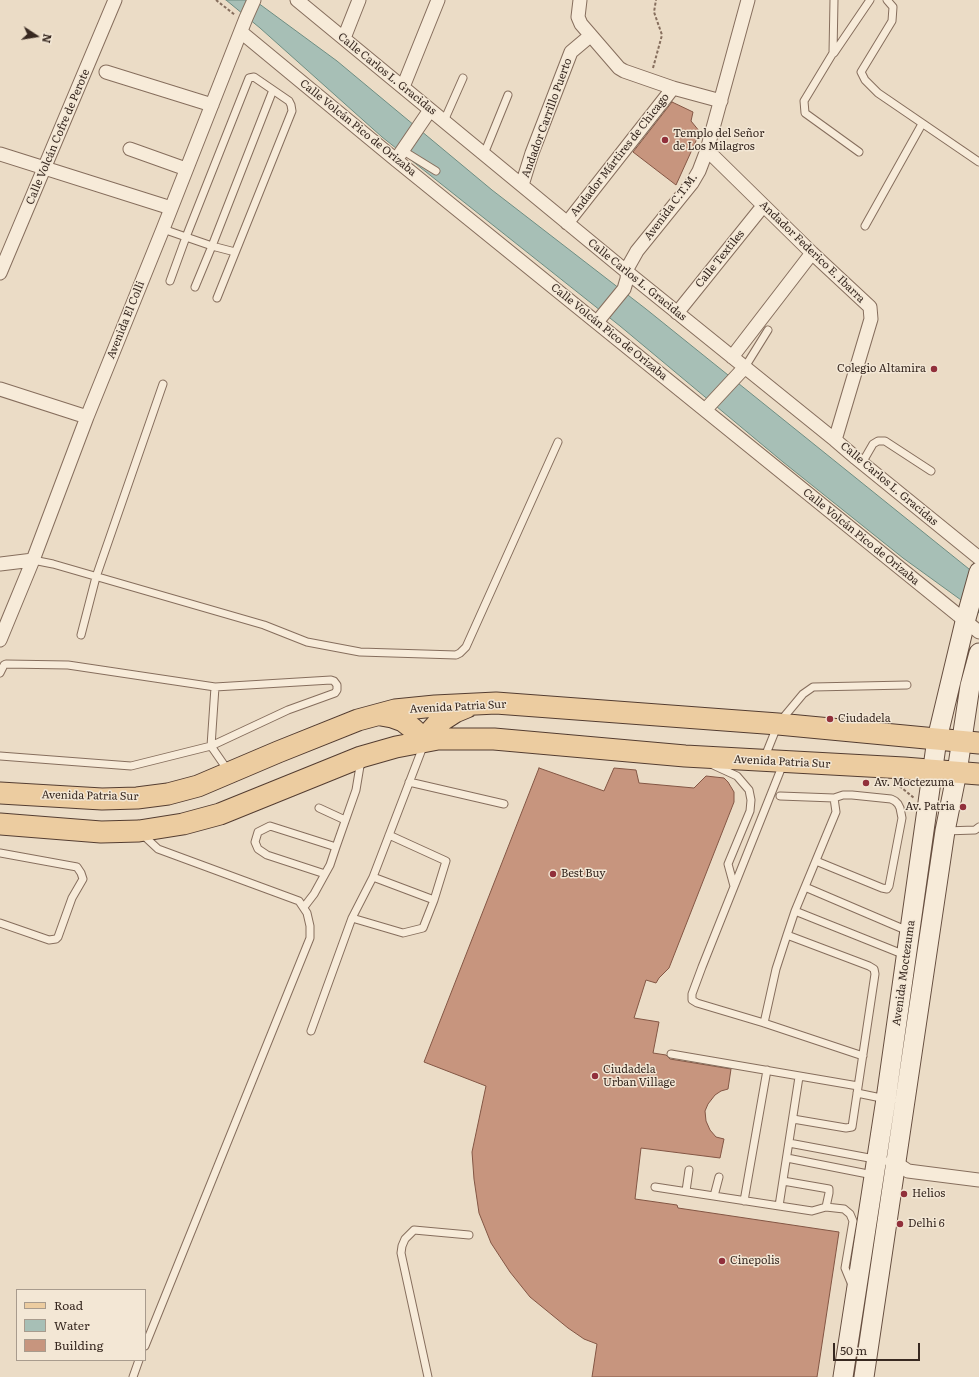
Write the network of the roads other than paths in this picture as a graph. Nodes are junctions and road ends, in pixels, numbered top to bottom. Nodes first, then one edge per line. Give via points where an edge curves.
1 (115, 0) edge
2 (254, 0) edge
3 (297, 0) edge
4 (359, 0) edge
5 (438, 0) edge
6 (580, 0) edge
7 (748, 0) edge
8 (834, 0) edge
9 (870, 0) edge
10 (887, 0) edge
11 (244, 24) junction
12 (590, 36) junction
13 (344, 38) junction
14 (833, 53) junction
15 (106, 72) dead end
16 (463, 78) dead end
17 (403, 87) junction
18 (673, 88) junction
19 (273, 90) junction
20 (508, 95) dead end
21 (721, 101) junction
22 (212, 105) junction
23 (430, 110) junction
24 (444, 121) junction
25 (922, 124) junction
26 (130, 149) dead end
27 (707, 150) junction
28 (859, 152) dead end
29 (0, 154) edge
30 (484, 154) junction
31 (399, 155) junction
32 (979, 162) edge
33 (45, 168) junction
34 (186, 169) junction
35 (436, 171) dead end
36 (522, 185) junction
37 (764, 206) junction
38 (171, 208) junction
39 (567, 223) junction
40 (865, 226) dead end
41 (163, 229) junction
42 (186, 237) junction
43 (212, 246) junction
44 (235, 252) junction
45 (812, 253) junction
46 (627, 272) junction
47 (0, 273) edge
48 (170, 281) dead end
49 (195, 287) dead end
50 (217, 298) dead end
51 (678, 313) junction
52 (600, 319) junction
53 (768, 330) dead end
54 (732, 357) junction
55 (740, 372) junction
56 (163, 384) dead end
57 (0, 389) edge
58 (708, 407) junction
59 (87, 417) junction
60 (835, 440) junction
61 (558, 442) dead end
62 (862, 463) junction
63 (931, 470) dead end
64 (979, 558) edge
65 (33, 560) junction
66 (0, 564) edge
67 (979, 573) edge
68 (96, 577) junction
69 (971, 621) edge
70 (81, 635) dead end
71 (0, 640) edge
72 (979, 653) edge
73 (0, 673) edge
74 (907, 685) dead end
75 (975, 686) edge
76 (215, 687) junction
77 (475, 704) junction
78 (379, 715) junction
79 (778, 724) junction
80 (937, 739) junction
81 (426, 741) junction
82 (970, 742) edge
83 (212, 746) junction
84 (0, 756) edge
85 (685, 756) junction
86 (361, 757) junction
87 (773, 762) junction
88 (934, 770) junction
89 (957, 772) junction
90 (230, 773) junction
91 (979, 774) edge
92 (409, 782) junction
93 (0, 793) edge
94 (780, 796) dead end
95 (834, 798) junction
96 (504, 804) dead end
97 (319, 808) dead end
98 (346, 820) junction
99 (0, 824) edge
100 (979, 827) edge
101 (139, 831) junction
102 (945, 831) junction
103 (389, 835) junction
104 (336, 847) junction
105 (0, 853) edge
106 (816, 861) junction
107 (325, 874) junction
108 (373, 877) junction
109 (734, 886) junction
110 (805, 887) junction
111 (434, 900) junction
112 (304, 907) junction
113 (795, 911) junction
114 (352, 918) junction
115 (0, 923) edge
116 (910, 932) junction
117 (787, 935) junction
118 (907, 956) junction
119 (764, 1023) junction
120 (311, 1031) dead end
121 (671, 1054) dead end
122 (863, 1056) junction
123 (767, 1070) junction
124 (799, 1077) junction
125 (858, 1090) junction
126 (886, 1099) junction
127 (793, 1119) junction
128 (789, 1142) junction
129 (787, 1158) junction
130 (689, 1170) dead end
131 (888, 1171) junction
132 (719, 1177) dead end
133 (979, 1180) edge
134 (783, 1181) junction
135 (655, 1187) dead end
136 (686, 1191) junction
137 (714, 1196) junction
138 (744, 1201) junction
139 (779, 1206) junction
140 (826, 1207) junction
141 (470, 1235) dead end
142 (856, 1296) junction
143 (146, 1344) edge
144 (140, 1361) edge
145 (133, 1377) edge
146 (428, 1377) edge
147 (843, 1377) edge
148 (864, 1377) edge

1 - 33 street, Calle Volcán Cofre de Perote
2 - 11 street, Avenida El Colli
3 - 13 street, Calle Carlos L. Gracidas
4 - 13 street
5 - 17 street
6 - 12 street via 578,17
7 - 21 street, Avenida C.T.M.
8 - 14 lane
9 - 14 lane
10 - 25 lane via 893,7 892,21 861,72 865,80 878,92
11 - 22 street, Avenida El Colli
11 - 31 street, Calle Volcán Pico de Orizaba
12 - 18 street via 619,68
12 - 36 street, Andador Carrillo Puerto via 571,52
13 - 17 street, Calle Carlos L. Gracidas
14 - 28 lane via 804,101 805,113
15 - 22 street
16 - 24 lane
17 - 23 street, Calle Carlos L. Gracidas
18 - 21 street
18 - 39 street, Andador Mártires de Chicago
19 - 42 lane via 254,77 248,80
19 - 43 lane
19 - 44 lane via 289,100 292,111
20 - 30 lane
21 - 27 street, Avenida C.T.M.
22 - 34 street, Avenida El Colli
23 - 24 street, Calle Carlos L. Gracidas
23 - 31 street
24 - 30 street, Calle Carlos L. Gracidas
25 - 32 lane
25 - 40 lane
26 - 34 street
27 - 37 street, Andador Federico E. Ibarra
27 - 46 street, Avenida C.T.M. via 692,183 637,251
29 - 33 street
30 - 36 street, Calle Carlos L. Gracidas
31 - 35 lane
31 - 52 street, Calle Volcán Pico de Orizaba
33 - 38 street
33 - 47 street, Calle Volcán Cofre de Perote
34 - 38 street, Avenida El Colli
36 - 39 street, Calle Carlos L. Gracidas
37 - 45 street, Andador Federico E. Ibarra
37 - 51 street, Calle Textiles
38 - 41 street, Avenida El Colli
39 - 46 street, Calle Carlos L. Gracidas
41 - 42 lane
41 - 59 street, Avenida El Colli
42 - 43 lane
42 - 48 lane
43 - 44 lane
43 - 49 lane
44 - 50 lane
45 - 54 street
45 - 60 street, Andador Federico E. Ibarra via 870,307 871,319
46 - 51 street, Calle Carlos L. Gracidas
46 - 52 street, Avenida C.T.M. via 624,289
51 - 54 street, Calle Carlos L. Gracidas
52 - 58 street, Calle Volcán Pico de Orizaba
53 - 55 lane
54 - 55 street, Calle Carlos L. Gracidas
55 - 58 street
55 - 60 street, Calle Carlos L. Gracidas
56 - 68 lane
57 - 59 street
58 - 69 street, Calle Volcán Pico de Orizaba
59 - 65 street, Avenida El Colli
60 - 62 street, Calle Carlos L. Gracidas
61 - 68 lane via 466,647 460,654 360,652 307,642 264,625
62 - 63 lane via 878,440 885,441
62 - 64 street, Calle Carlos L. Gracidas
65 - 66 street
65 - 68 lane
65 - 71 street, Avenida El Colli
67 - 69 street, Avenida Moctezuma
68 - 70 lane
69 - 80 street, Avenida Moctezuma
72 - 75 street, Avenida Moctezuma
73 - 76 lane via 6,664 68,666
74 - 79 lane via 813,687 803,694
75 - 82 street, Avenida Moctezuma
76 - 83 lane
76 - 83 lane via 331,680 337,685 337,690
77 - 78 main road, Avenida Patria Sur via 395,710
77 - 79 main road, Avenida Patria Sur
77 - 81 main road via 454,712 438,723
78 - 81 main road via 403,721
78 - 90 main road, Avenida Patria Sur via 358,720
79 - 80 main road, Avenida Patria Sur
79 - 87 lane
80 - 82 main road, Avenida Patria Sur
80 - 88 street, Avenida Moctezuma
81 - 85 main road, Avenida Patria Sur via 494,739
81 - 86 main road, Avenida Patria Sur
81 - 92 lane
82 - 89 street, Avenida Moctezuma
83 - 84 lane via 131,766
83 - 90 lane
85 - 87 main road, Avenida Patria Sur
85 - 109 lane via 737,776 749,790 750,811 728,864
86 - 98 lane via 356,790
86 - 101 main road, Avenida Patria Sur via 220,814 183,824
87 - 88 main road, Avenida Patria Sur
87 - 109 lane
88 - 89 main road, Avenida Patria Sur
88 - 116 street, Avenida Moctezuma
89 - 91 main road, Avenida Patria Sur
89 - 102 street, Avenida Moctezuma
90 - 93 main road, Avenida Patria Sur via 198,786 168,794 137,798
92 - 96 lane
92 - 103 lane
94 - 95 lane
95 - 106 lane via 836,812
95 - 106 lane via 852,795 891,799 898,804 902,818 889,886 887,889 882,888
97 - 98 lane
98 - 104 lane
99 - 101 main road, Avenida Patria Sur via 101,832
100 - 102 lane via 975,830
101 - 112 lane via 158,849 299,901
102 - 131 street, Avenida Moctezuma
103 - 108 lane
103 - 111 lane via 446,861
104 - 107 lane
104 - 107 lane via 276,827 270,826 258,832 255,842 263,853
105 - 115 lane via 77,867 83,879 72,898 56,939 48,940
106 - 110 lane
107 - 112 lane
108 - 111 lane
108 - 114 lane
109 - 119 lane via 692,994 692,1000
110 - 113 lane
110 - 116 lane
111 - 114 lane via 422,928 403,933
112 - 143 lane via 310,926 310,938
113 - 117 lane
113 - 118 lane
114 - 120 lane
116 - 118 street, Avenida Moctezuma
117 - 119 lane via 774,975
117 - 122 lane via 874,969
118 - 126 street, Avenida Moctezuma
119 - 122 lane
121 - 123 lane
122 - 125 lane
123 - 124 lane
123 - 138 lane
124 - 125 lane
124 - 127 lane
125 - 126 lane
125 - 127 lane via 852,1127
126 - 131 street, Avenida Moctezuma
127 - 128 lane
128 - 129 lane
128 - 131 lane via 846,1154
129 - 131 lane
129 - 134 lane
130 - 136 lane
131 - 133 street
131 - 142 street, Avenida Moctezuma
131 - 148 street, Avenida Moctezuma
132 - 137 lane
134 - 139 lane
134 - 140 lane via 828,1189
135 - 136 lane
136 - 137 lane
137 - 138 lane
138 - 139 lane
139 - 140 lane via 812,1211
140 - 142 lane via 844,1209 853,1221 845,1268
141 - 146 lane via 414,1230 402,1246 401,1253
142 - 147 street, Avenida Moctezuma
144 - 145 lane

